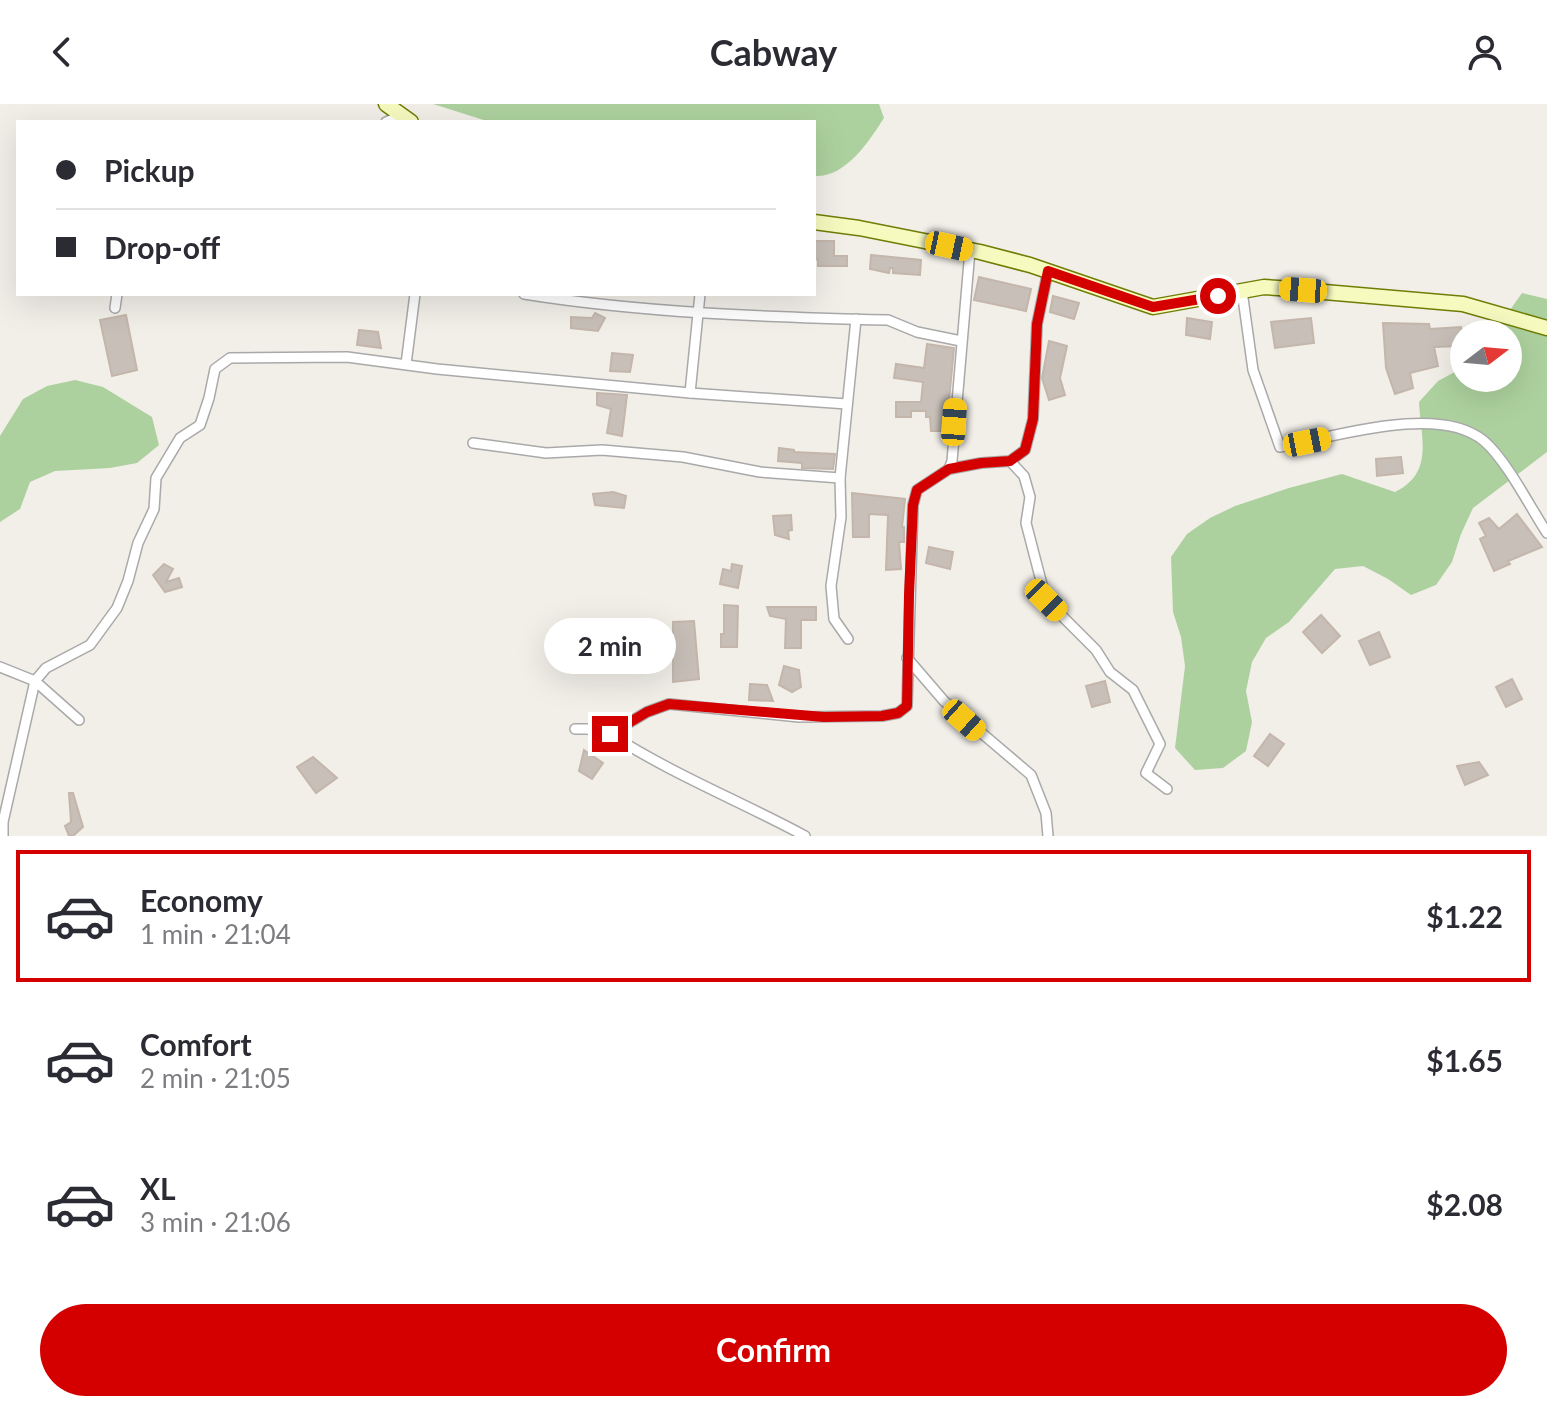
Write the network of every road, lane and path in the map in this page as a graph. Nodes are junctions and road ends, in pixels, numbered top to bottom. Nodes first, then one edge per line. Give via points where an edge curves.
1 (386, 104) edge
2 (407, 119) edge
3 (816, 222) edge
4 (970, 250) junction
5 (1048, 271) junction
6 (1242, 291) junction
7 (117, 296) edge
8 (415, 296) edge
9 (538, 296) edge
10 (700, 296) edge
11 (115, 308) dead end
12 (698, 313) junction
13 (856, 319) junction
14 (1547, 328) edge
15 (961, 341) junction
16 (406, 364) junction
17 (690, 393) junction
18 (847, 404) junction
19 (473, 443) dead end
20 (1010, 461) junction
21 (949, 469) junction
22 (840, 478) junction
23 (1547, 533) edge
24 (848, 639) dead end
25 (907, 658) junction
26 (0, 667) edge
27 (35, 681) junction
28 (79, 720) dead end
29 (575, 729) dead end
30 (610, 734) junction
31 (1167, 789) dead end
32 (3, 836) edge
33 (805, 836) edge
34 (1048, 836) edge

1 - 2 main road
3 - 4 main road
4 - 5 main road
4 - 15 street
5 - 6 main road via 1153,307
5 - 20 street via 1037,324 1033,419 1025,450
6 - 14 main road via 1278,288 1463,304
6 - 23 street via 1256,379 1280,447 1413,422 1467,430 1496,455
7 - 11 street
8 - 16 street
9 - 12 street
10 - 12 street
12 - 13 street
12 - 17 street
13 - 15 street via 888,320
13 - 18 street
15 - 21 street
16 - 17 street
16 - 27 street via 347,357 243,357 230,358 215,369 200,425 180,438 156,478 154,509 117,608 90,645 46,668
17 - 18 street
18 - 22 street
19 - 22 street via 546,453 602,450 669,456 760,472
20 - 21 street
20 - 31 street via 1024,476 1030,497 1026,523 1046,600 1096,650 1110,672 1133,690 1160,744 1146,773
21 - 25 street via 917,490 913,505
22 - 24 street via 841,517 831,586 834,619
25 - 30 street via 907,706 898,713 799,717 669,704
25 - 34 street via 944,701 1031,775 1046,813
26 - 27 street
27 - 28 street
27 - 32 street
29 - 30 street
30 - 33 street via 651,761

